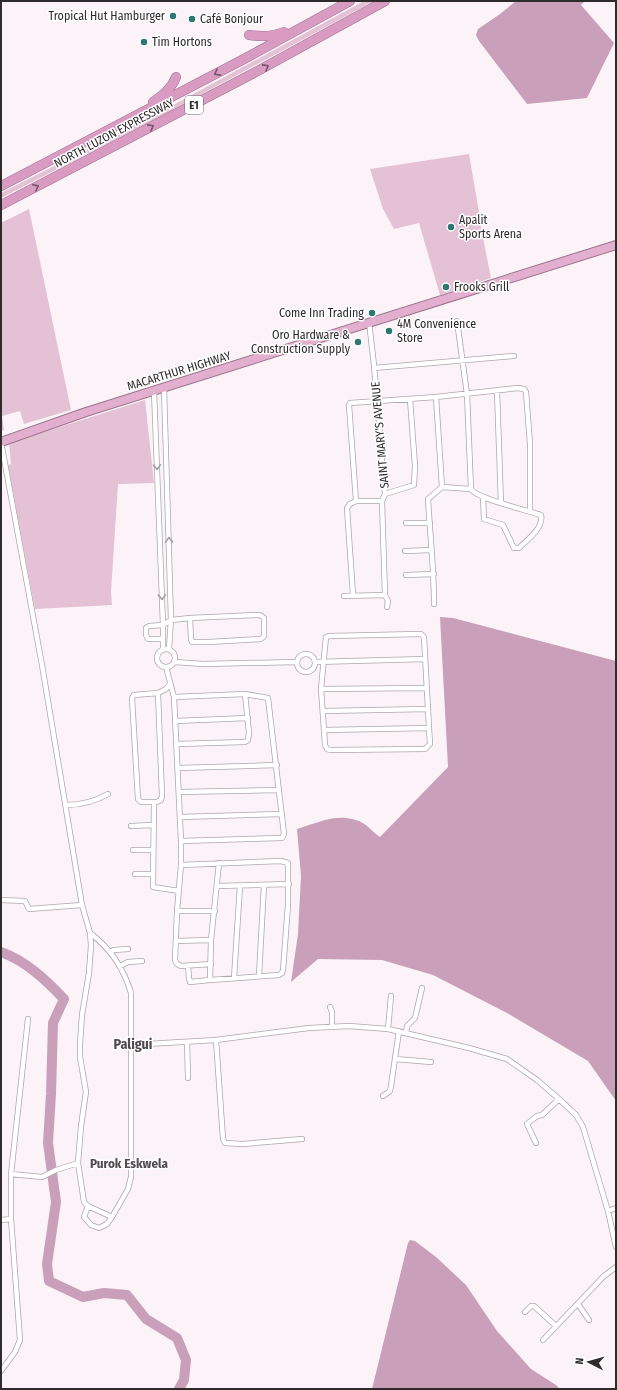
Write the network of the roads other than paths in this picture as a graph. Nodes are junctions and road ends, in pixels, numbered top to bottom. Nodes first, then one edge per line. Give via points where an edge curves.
1 (350, 1) edge
2 (385, 1) edge
3 (326, 14) junction
4 (250, 35) dead end
5 (176, 77) dead end
6 (129, 119) junction
7 (1, 186) edge
8 (1, 205) edge
9 (616, 245) edge
10 (457, 321) dead end
11 (369, 322) junction
12 (514, 356) dead end
13 (462, 361) junction
14 (374, 368) junction
15 (164, 388) junction
16 (154, 391) junction
17 (497, 391) junction
18 (467, 394) junction
19 (436, 397) junction
20 (410, 399) junction
21 (377, 401) junction
22 (164, 406) junction
23 (155, 407) junction
24 (166, 437) junction
25 (156, 438) junction
26 (1, 442) edge
27 (442, 487) junction
28 (471, 489) junction
29 (385, 494) junction
30 (484, 498) junction
31 (356, 501) junction
32 (382, 501) junction
33 (501, 503) junction
34 (530, 511) junction
35 (159, 512) junction
36 (168, 512) junction
37 (406, 523) dead end
38 (430, 523) junction
39 (431, 550) junction
40 (405, 551) dead end
41 (434, 574) junction
42 (406, 575) dead end
43 (353, 595) junction
44 (385, 595) junction
45 (344, 596) dead end
46 (434, 604) dead end
47 (387, 607) dead end
48 (190, 618) junction
49 (171, 620) junction
50 (163, 625) junction
51 (163, 639) junction
52 (163, 650) junction
53 (169, 650) junction
54 (425, 659) junction
55 (175, 662) junction
56 (297, 662) junction
57 (315, 662) junction
58 (324, 663) junction
59 (166, 667) junction
60 (170, 684) junction
61 (427, 688) junction
62 (321, 689) junction
63 (158, 693) junction
64 (245, 694) junction
65 (174, 697) junction
66 (428, 709) junction
67 (323, 711) junction
68 (248, 718) junction
69 (175, 721) junction
70 (429, 728) junction
71 (324, 730) junction
72 (176, 744) junction
73 (277, 765) junction
74 (178, 768) junction
75 (279, 790) junction
76 (179, 792) junction
77 (108, 794) dead end
78 (154, 802) junction
79 (66, 805) junction
80 (282, 814) junction
81 (180, 817) junction
82 (153, 825) junction
83 (131, 826) dead end
84 (180, 841) junction
85 (133, 850) dead end
86 (153, 850) junction
87 (219, 863) junction
88 (181, 865) junction
89 (134, 874) dead end
90 (153, 874) junction
91 (289, 884) junction
92 (264, 885) junction
93 (217, 886) junction
94 (240, 886) junction
95 (179, 891) junction
96 (1, 900) edge
97 (82, 905) junction
98 (177, 911) junction
99 (215, 911) junction
100 (90, 933) junction
101 (211, 940) junction
102 (176, 941) junction
103 (128, 949) dead end
104 (110, 952) junction
105 (142, 960) dead end
106 (211, 964) junction
107 (120, 966) junction
108 (188, 966) junction
109 (259, 976) junction
110 (234, 978) junction
111 (210, 980) junction
112 (422, 988) dead end
113 (391, 996) dead end
114 (330, 1007) dead end
115 (28, 1019) dead end
116 (332, 1027) junction
117 (388, 1029) junction
118 (399, 1032) junction
119 (406, 1033) junction
120 (216, 1040) junction
121 (188, 1042) junction
122 (130, 1045) junction
123 (395, 1059) junction
124 (431, 1062) dead end
125 (188, 1078) dead end
126 (383, 1096) dead end
127 (559, 1099) junction
128 (302, 1139) dead end
129 (536, 1143) dead end
130 (78, 1163) junction
131 (11, 1174) junction
132 (88, 1206) junction
133 (616, 1208) edge
134 (608, 1211) junction
135 (112, 1217) junction
136 (1, 1220) edge
137 (10, 1220) junction
138 (616, 1247) edge
139 (616, 1267) edge
140 (578, 1304) junction
141 (525, 1312) dead end
142 (589, 1320) dead end
143 (556, 1326) junction
144 (543, 1340) dead end
145 (1, 1372) edge

1 - 3 highway, NORTH LUZON EXPRESSWAY / E1
8 -> 2 highway, NORTH LUZON EXPRESSWAY / E1 via 245,78
3 - 4 highway via 278,35
3 -> 6 highway, NORTH LUZON EXPRESSWAY / E1
5 - 6 highway via 166,92
6 - 7 highway, NORTH LUZON EXPRESSWAY / E1
9 - 11 highway, MACARTHUR HIGHWAY
10 - 13 street
11 - 14 street, SAINT MARY'S AVENUE
11 - 15 highway, MACARTHUR HIGHWAY
12 - 13 street
13 - 14 street
13 - 18 street
14 - 21 street, SAINT MARY'S AVENUE
15 - 16 highway, MACARTHUR HIGHWAY
15 - 22 street
16 - 23 street
16 - 26 highway, MACARTHUR HIGHWAY
17 - 18 street
17 - 33 street
17 - 34 street via 520,388 526,392 530,444
18 - 19 street
18 - 28 street
19 - 20 street
19 - 27 street
20 - 21 street
20 - 29 street via 414,485
21 - 29 street, SAINT MARY'S AVENUE
21 - 31 street via 349,404
22 - 23 street
22 - 24 street
23 - 25 street
24 - 25 street
24 - 36 street
25 -> 35 street
26 - 79 street
27 - 28 street
27 - 38 street via 428,499
28 - 30 street via 473,493
29 - 32 street, SAINT MARY'S AVENUE
30 - 33 street
30 - 34 street via 484,519 503,525 516,549 534,533 542,521 541,515
31 - 32 street
31 - 43 street via 347,508
32 - 44 street, SAINT MARY'S AVENUE
33 - 34 street
35 - 36 street
35 -> 50 street
49 -> 36 street
37 - 38 street
38 - 39 street
39 - 40 street
39 - 41 street
41 - 42 street
41 - 46 street
43 - 44 street
43 - 45 street
44 - 47 street, SAINT MARY'S AVENUE
48 - 48 street via 260,615 264,618 264,636 261,639 192,642
48 - 49 street
49 - 50 street
49 - 53 street
50 - 51 street
50 - 51 street via 149,626 146,628 146,635 148,639
51 - 52 street
52 - 53 street
52 - 59 street via 158,655 158,660
53 - 55 street via 174,654
54 - 58 street
54 - 58 street via 424,637 421,634 330,636 326,637
54 - 61 street
55 - 56 street
55 - 59 street
56 - 57 street via 302,655 308,654
56 - 57 street via 300,670 306,672 312,670
57 - 58 street
58 - 62 street
59 - 60 street
60 - 63 street
60 - 65 street
61 - 62 street
61 - 66 street
62 - 67 street
63 - 78 street via 162,796 161,800
63 - 78 street via 134,694 132,698 138,799 141,802
64 - 65 street
64 - 68 street
64 - 73 street via 268,698
65 - 69 street
66 - 67 street
66 - 70 street
67 - 71 street
68 - 69 street
68 - 72 street via 249,738 245,742
69 - 72 street
70 - 71 street
70 - 71 street via 430,744 426,749 330,750 325,745
72 - 74 street
73 - 74 street
73 - 75 street
74 - 76 street
75 - 76 street
75 - 80 street
76 - 81 street
77 - 79 street via 89,803
78 - 82 street
79 - 97 street
80 - 81 street
80 - 84 street via 282,838
81 - 84 street
82 - 83 street
82 - 86 street
84 - 88 street
85 - 86 street
86 - 90 street
87 - 88 street
87 - 91 street via 285,861 288,865
87 - 93 street
88 - 95 street
89 - 90 street
90 - 95 street via 153,887
91 - 92 street
91 - 109 street via 284,970 279,975
92 - 94 street
92 - 109 street
93 - 94 street
93 - 99 street
94 - 110 street
95 - 98 street
96 - 97 street via 25,901 29,909
97 - 100 street
98 - 99 street
98 - 102 street
99 - 101 street
100 - 104 street
100 - 130 street via 90,972 80,1035 80,1057 86,1092
101 - 102 street
101 - 106 street
102 - 108 street via 175,960 177,964
103 - 104 street
104 - 107 street
105 - 107 street
106 - 108 street
106 - 111 street
107 - 122 street via 131,993
108 - 111 street via 190,982
109 - 110 street
110 - 111 street
112 - 119 street via 416,1016 407,1026
113 - 117 street
114 - 116 street
115 - 131 street
116 - 117 street
116 - 120 street
117 - 118 street
118 - 119 street
118 - 123 street
119 - 127 street via 507,1059
120 - 121 street
120 - 128 street via 222,1139 225,1143
121 - 122 street
121 - 125 street
122 - 135 street via 131,1177 128,1189
123 - 124 street
123 - 126 street via 390,1090
127 - 129 street via 528,1124
127 - 134 street via 576,1115 583,1127
130 - 131 street via 37,1178
130 - 132 street via 84,1202
131 - 137 street
132 - 135 street
132 - 135 street via 84,1217 91,1225 99,1228 107,1224
133 - 134 street
134 - 138 street
136 - 137 street
137 - 145 street via 20,1340
139 - 140 street
140 - 142 street
140 - 143 street
141 - 143 street via 534,1306
143 - 144 street

